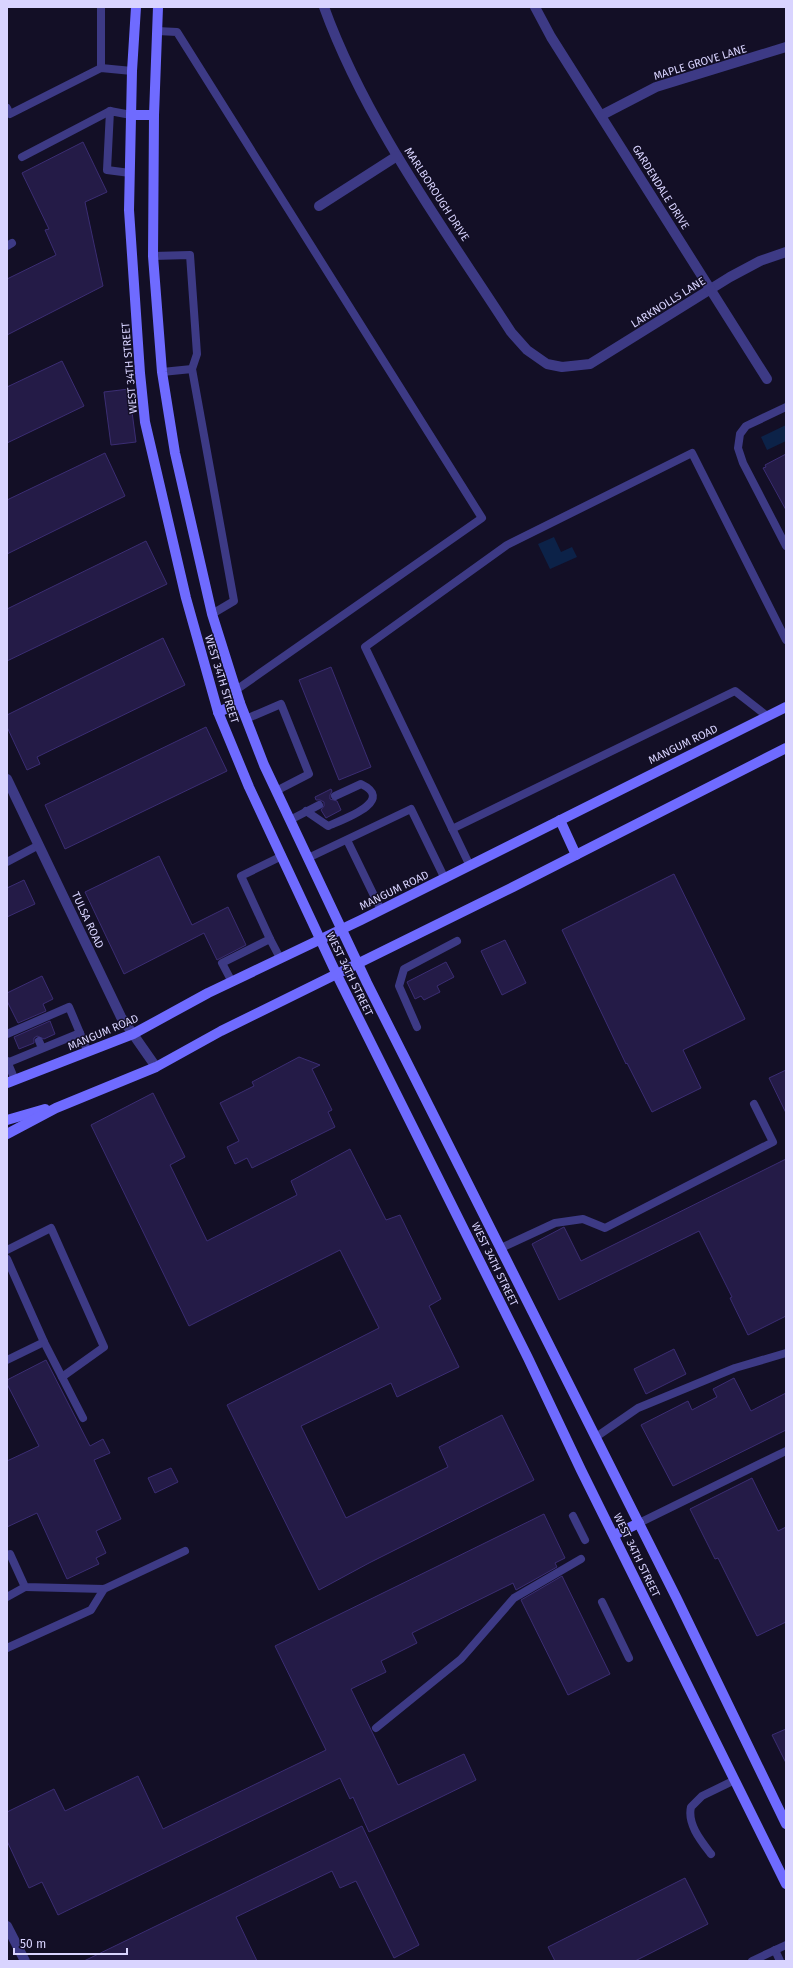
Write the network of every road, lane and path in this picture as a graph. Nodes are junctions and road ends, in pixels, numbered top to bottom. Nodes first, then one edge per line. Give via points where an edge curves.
1 (101, 7) edge
2 (136, 7) edge
3 (158, 7) edge
4 (324, 7) edge
5 (535, 7) edge
6 (157, 31) junction
7 (786, 47) edge
8 (101, 68) junction
9 (132, 71) junction
10 (7, 108) edge
11 (110, 111) junction
12 (131, 115) junction
13 (154, 115) junction
14 (602, 115) junction
15 (397, 156) junction
16 (22, 157) dead end
17 (130, 173) junction
18 (318, 206) dead end
19 (786, 252) edge
20 (153, 256) junction
21 (711, 288) junction
22 (562, 367) joint
23 (192, 369) junction
24 (162, 372) junction
25 (767, 379) dead end
26 (786, 406) edge
27 (786, 546) edge
28 (212, 614) junction
29 (786, 640) edge
30 (236, 690) junction
31 (240, 703) junction
32 (786, 707) edge
33 (218, 712) junction
34 (767, 716) junction
35 (246, 719) junction
36 (786, 748) edge
37 (7, 779) edge
38 (276, 791) junction
39 (335, 796) dead end
40 (319, 805) dead end
41 (306, 811) junction
42 (290, 820) junction
43 (560, 820) junction
44 (452, 829) junction
45 (347, 840) junction
46 (40, 845) junction
47 (576, 855) junction
48 (282, 856) junction
49 (308, 858) junction
50 (7, 862) edge
51 (470, 866) junction
52 (445, 878) junction
53 (381, 910) junction
54 (342, 929) junction
55 (270, 939) junction
56 (320, 940) junction
57 (457, 940) dead end
58 (280, 958) junction
59 (358, 962) junction
60 (336, 973) junction
61 (232, 982) junction
62 (417, 1027) dead end
63 (80, 1032) junction
64 (7, 1034) edge
65 (133, 1034) junction
66 (88, 1052) junction
67 (7, 1062) edge
68 (156, 1067) junction
69 (11, 1082) edge
70 (754, 1104) dead end
71 (56, 1108) junction
72 (7, 1120) edge
73 (7, 1134) edge
74 (501, 1248) junction
75 (7, 1250) edge
76 (7, 1260) edge
77 (44, 1342) junction
78 (786, 1353) edge
79 (7, 1360) edge
80 (62, 1377) junction
81 (83, 1418) dead end
82 (596, 1438) junction
83 (786, 1451) edge
84 (573, 1516) dead end
85 (639, 1523) junction
86 (614, 1535) junction
87 (585, 1540) dead end
88 (185, 1552) dead end
89 (7, 1555) edge
90 (581, 1559) dead end
91 (25, 1588) junction
92 (104, 1589) junction
93 (7, 1597) edge
94 (602, 1602) dead end
95 (7, 1648) edge
96 (629, 1658) dead end
97 (376, 1728) dead end
98 (735, 1780) junction
99 (786, 1824) edge
100 (711, 1854) dead end
101 (786, 1881) edge
102 (7, 1926) edge
103 (786, 1945) edge
104 (775, 1950) junction
105 (25, 1961) edge
106 (752, 1961) edge
107 (780, 1961) edge

1 - 8 lane
2 - 9 main road, WEST 34TH STREET
3 - 6 main road, WEST 34TH STREET
4 - 15 street, MARLBOROUGH DRIVE via 347,65
5 - 14 street, GARDENDALE DRIVE via 551,37
6 - 13 main road, WEST 34TH STREET
6 - 30 lane via 176,32 482,518
7 - 14 street, MAPLE GROVE LANE via 656,87
8 - 9 lane
8 - 10 lane via 10,114
9 - 12 main road, WEST 34TH STREET
11 - 12 lane
11 - 16 lane
11 - 17 lane via 107,170
12 - 13 main road
12 - 17 main road, WEST 34TH STREET
13 - 20 main road, WEST 34TH STREET
14 - 21 street, GARDENDALE DRIVE
15 - 18 street
15 - 22 street, MARLBOROUGH DRIVE via 511,332 537,358 547,364
17 - 33 main road, WEST 34TH STREET via 129,210 145,422 185,590
19 - 21 street, LARKNOLLS LANE via 760,261
20 - 23 lane via 190,255 196,354
20 - 24 main road, WEST 34TH STREET
21 - 22 street, LARKNOLLS LANE via 590,364
21 - 25 street, GARDENDALE DRIVE
23 - 24 lane
23 - 28 lane via 234,601
24 - 28 main road, WEST 34TH STREET via 175,453
26 - 27 lane via 746,426 740,434 738,448 742,463
28 - 30 main road, WEST 34TH STREET
29 - 44 lane via 692,453 507,546 365,647
30 - 31 main road, WEST 34TH STREET
31 - 33 main road
31 - 35 main road, WEST 34TH STREET
32 - 34 main road, MANGUM ROAD
33 - 48 main road, WEST 34TH STREET via 249,787
34 - 43 main road, MANGUM ROAD
34 - 44 lane via 735,691
35 - 38 main road, WEST 34TH STREET
35 - 38 lane via 281,704 309,774
36 - 47 main road
37 - 46 street, TULSA ROAD
38 - 42 main road, WEST 34TH STREET
39 - 41 lane via 362,784 369,788 372,802 365,810 328,826
40 - 41 lane
41 - 42 lane
42 - 49 main road, WEST 34TH STREET
43 - 47 main road
43 - 51 main road, MANGUM ROAD
44 - 51 lane
45 - 49 lane
45 - 52 lane via 412,809
45 - 53 lane
46 - 50 lane
46 - 65 street, TULSA ROAD via 121,1017
47 - 59 main road
48 - 55 lane via 242,876
48 - 56 main road, WEST 34TH STREET
49 - 54 main road, WEST 34TH STREET
51 - 52 main road, MANGUM ROAD
52 - 53 main road, MANGUM ROAD
53 - 54 main road, MANGUM ROAD
54 - 56 main road, MANGUM ROAD
54 - 59 main road, WEST 34TH STREET
55 - 58 lane
55 - 61 lane via 222,963
56 - 58 main road, MANGUM ROAD
56 - 60 main road, WEST 34TH STREET
57 - 62 lane via 404,969 399,986
58 - 61 main road, MANGUM ROAD
59 - 60 main road
59 - 74 main road, WEST 34TH STREET
60 - 68 main road
60 - 86 main road, WEST 34TH STREET
61 - 65 main road, MANGUM ROAD
63 - 64 lane via 69,1007 33,1026
63 - 66 lane
63 - 67 lane via 40,1044
65 - 66 main road, MANGUM ROAD
65 - 68 street, TULSA ROAD
66 - 69 main road, MANGUM ROAD
67 - 69 lane
68 - 71 main road
70 - 74 lane via 773,1142 606,1228 583,1219 555,1223
71 - 72 main road via 38,1110
71 - 73 main road
74 - 82 main road, WEST 34TH STREET
75 - 80 lane via 51,1228 104,1347
76 - 77 lane
77 - 79 lane
77 - 80 lane
78 - 82 lane via 735,1368 638,1408
80 - 81 lane
82 - 85 main road, WEST 34TH STREET
83 - 85 lane
84 - 87 lane
85 - 86 main road
85 - 99 main road, WEST 34TH STREET
86 - 98 main road, WEST 34TH STREET
88 - 92 lane
89 - 91 lane via 10,1554
90 - 97 lane via 514,1598 461,1659
91 - 92 lane
91 - 93 lane
92 - 95 lane via 92,1610
94 - 96 lane
98 - 100 lane via 702,1796 692,1807 690,1817 698,1836
98 - 101 main road, WEST 34TH STREET
102 - 105 street
103 - 104 lane
104 - 106 lane
104 - 107 lane

